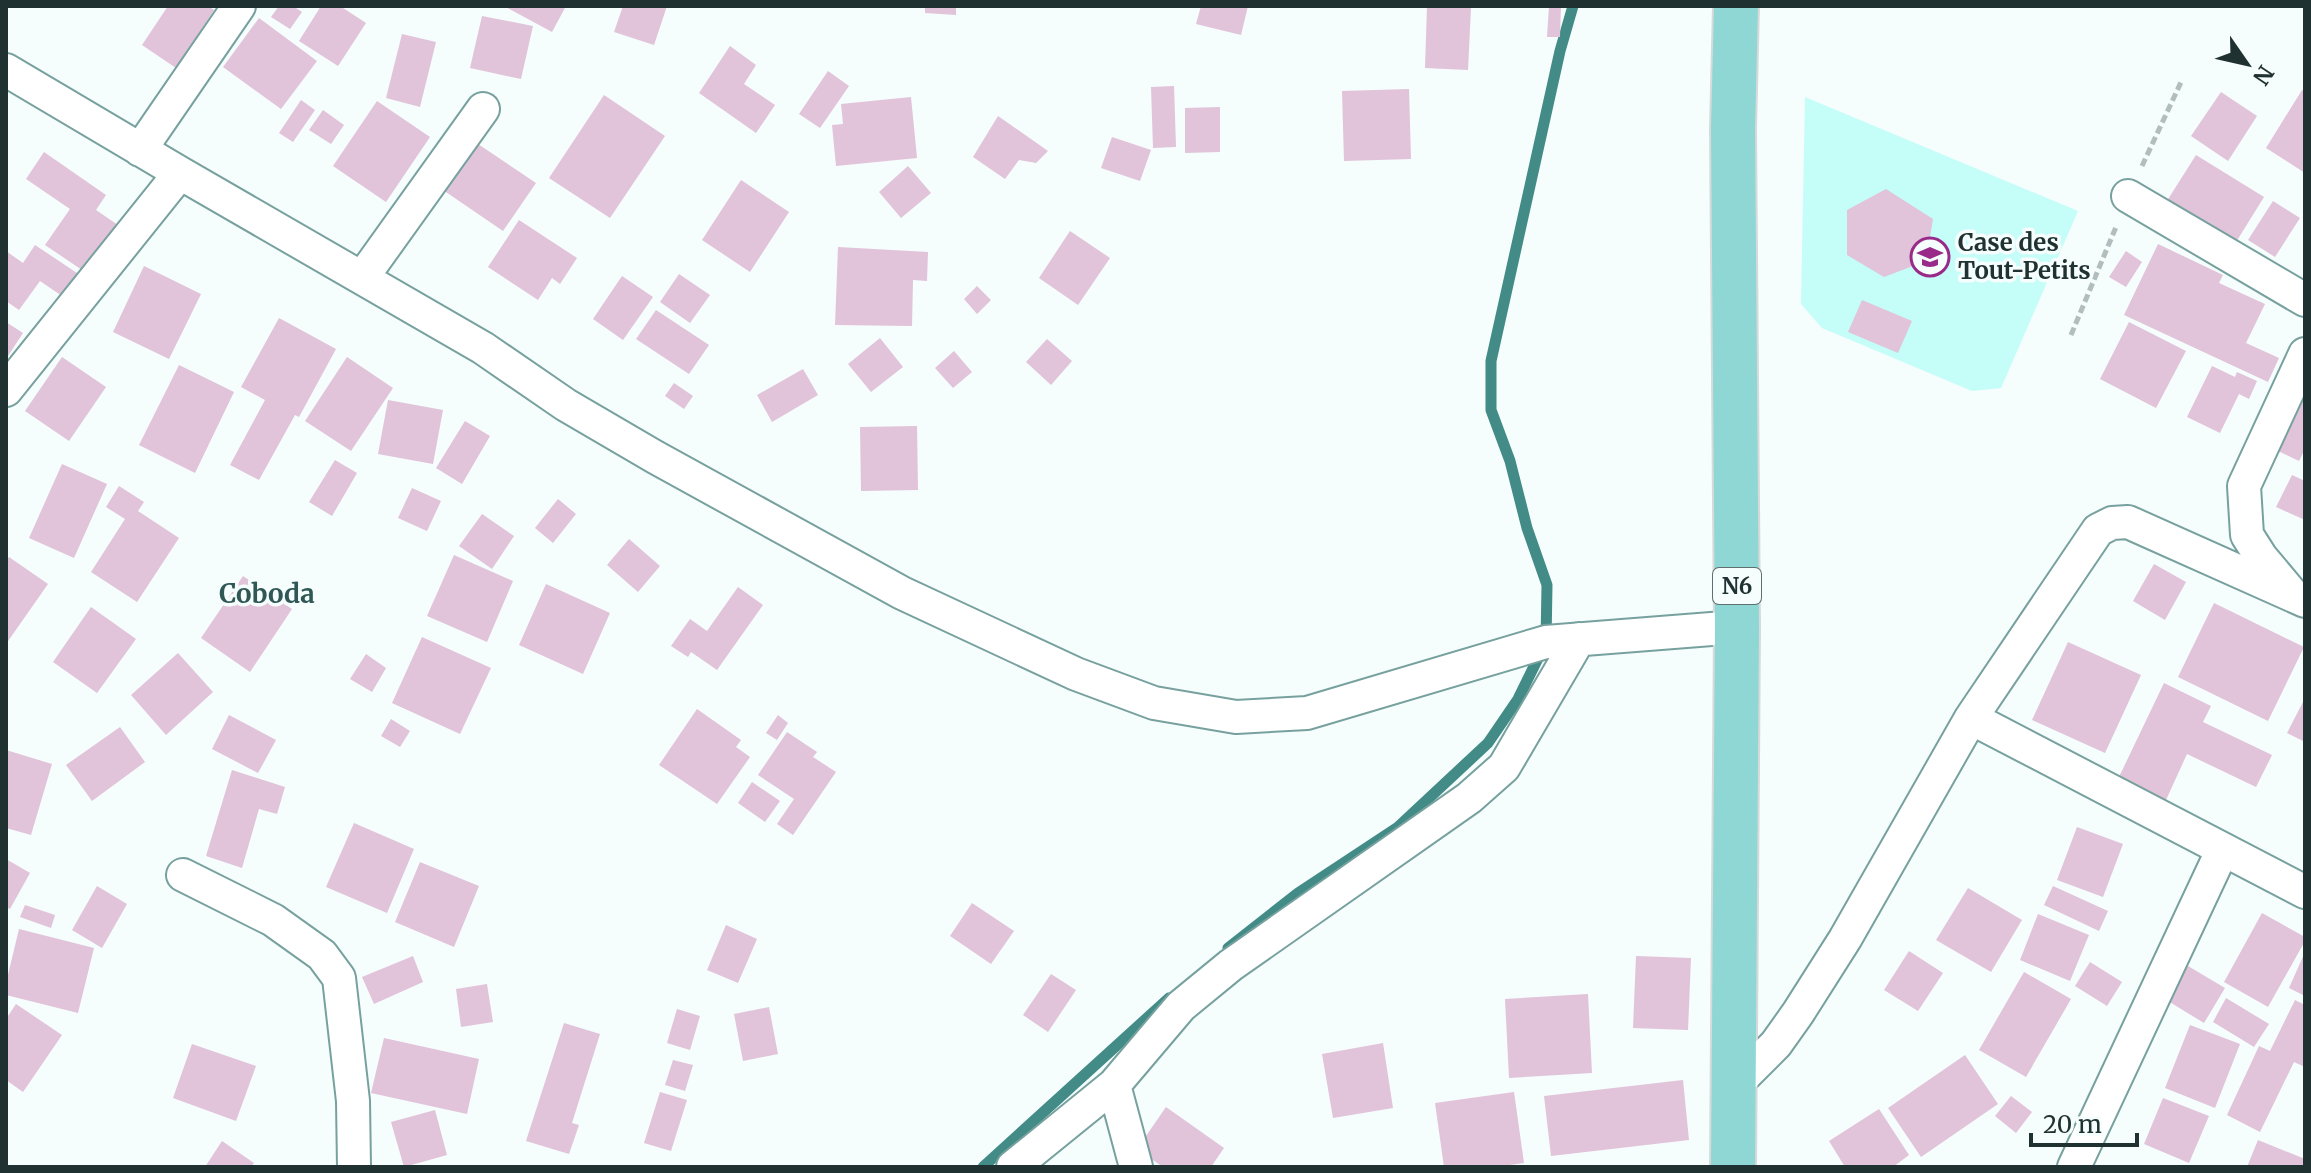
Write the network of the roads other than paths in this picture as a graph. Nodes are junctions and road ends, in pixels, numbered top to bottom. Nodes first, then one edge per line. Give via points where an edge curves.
1 (239, 6) edge
2 (1736, 6) edge
3 (6, 70) edge
4 (483, 109) dead end
5 (140, 150) junction
6 (180, 173) junction
7 (2128, 196) dead end
8 (362, 278) junction
9 (2305, 300) edge
10 (2305, 354) edge
11 (6, 390) edge
12 (2300, 600) edge
13 (1737, 627) junction
14 (1579, 639) junction
15 (1971, 718) junction
16 (2222, 851) junction
17 (183, 875) dead end
18 (2305, 892) edge
19 (1114, 1085) junction
20 (1732, 1088) junction
21 (354, 1167) edge
22 (1013, 1167) edge
23 (1136, 1167) edge
24 (1733, 1167) edge
25 (2074, 1167) edge

1 - 5 street
2 - 13 main road, N6
3 - 5 street
4 - 8 street
5 - 6 street
6 - 8 street
6 - 11 street
7 - 9 street
8 - 14 street via 642,450 902,593 1076,674 1154,703 1236,717 1307,713 1546,642
10 - 12 street via 2244,486 2247,535
12 - 15 street via 2128,522 2112,523 2098,530
13 - 14 street
13 - 20 main road, N6
14 - 19 street via 1504,767 1469,798 1231,965 1181,1006
15 - 16 street
15 - 20 street via 1798,1013
16 - 18 street
16 - 25 street
17 - 21 street via 273,920 322,955 339,978 353,1101
19 - 22 street
19 - 23 street
20 - 24 main road, N6

